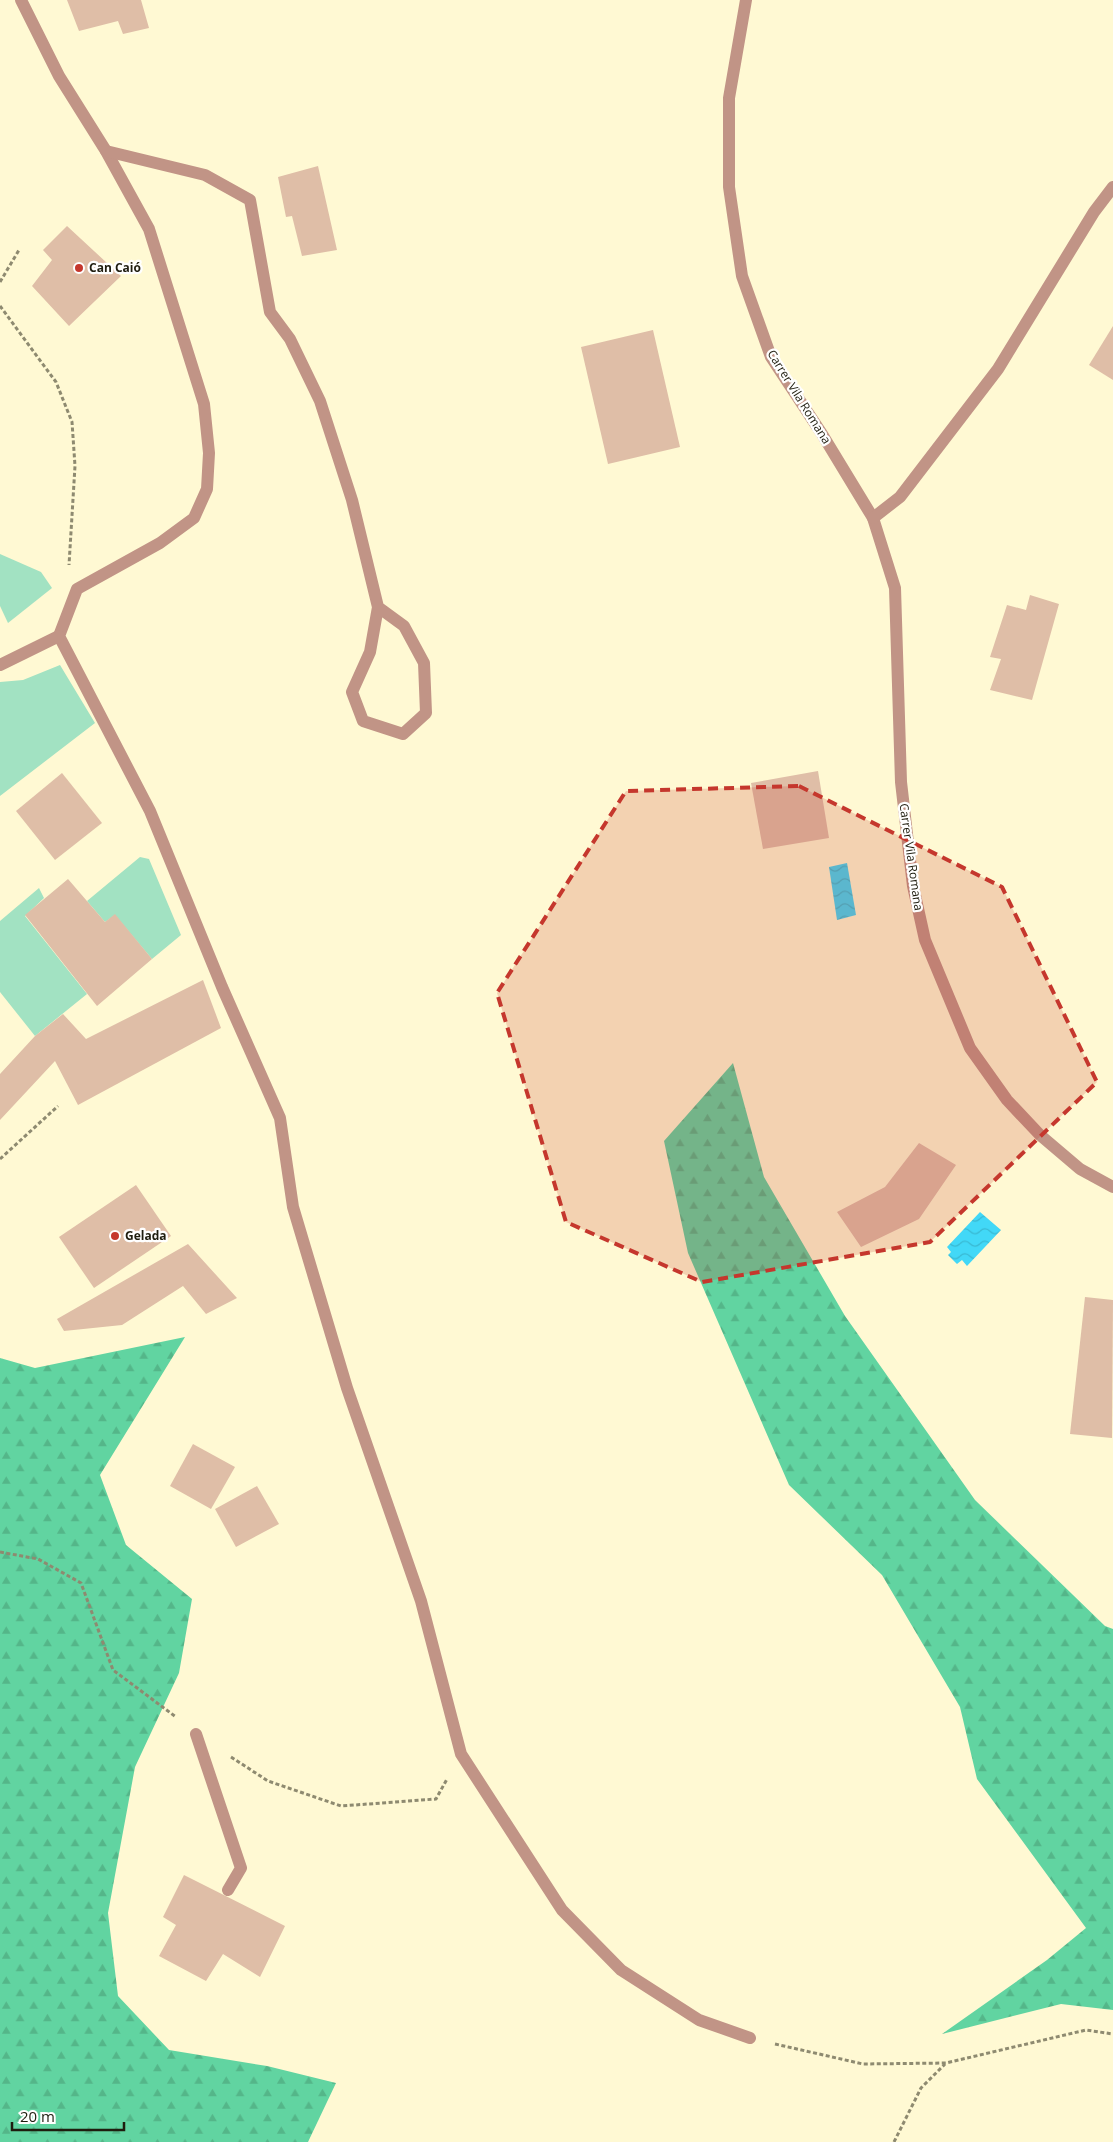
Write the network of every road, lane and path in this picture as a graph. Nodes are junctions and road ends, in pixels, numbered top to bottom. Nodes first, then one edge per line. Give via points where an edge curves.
1 (21, 0) edge
2 (746, 0) edge
3 (106, 151) junction
4 (1113, 187) edge
5 (18, 250) dead end
6 (0, 282) edge
7 (0, 306) edge
8 (873, 518) junction
9 (77, 589) junction
10 (378, 606) junction
11 (59, 636) junction
12 (0, 665) edge
13 (58, 1106) dead end
14 (0, 1160) edge
15 (1113, 1186) edge
16 (0, 1552) edge
17 (196, 1734) junction
18 (461, 1754) junction
19 (228, 1890) dead end
20 (1113, 2034) edge
21 (750, 2038) joint
22 (946, 2063) junction
23 (894, 2142) edge

1 - 3 street via 59,76
2 - 8 street, Carrer Vila Romana via 729,98 729,187 742,276 771,357
3 - 9 street via 149,229 204,404 209,454 207,489 194,518 160,543
3 - 10 street via 205,175 250,200 270,312 290,339 320,401 352,500
4 - 8 street via 1094,212 998,369 900,497
5 - 6 path
7 - 9 path via 56,382 72,422 75,466 68,562
8 - 15 street, Carrer Vila Romana via 895,588 901,782 913,886 925,940 970,1048 1007,1100 1040,1135 1080,1169
9 - 11 street
10 - 10 street via 370,652 352,692 363,721 403,734 426,713 424,663 404,626
11 - 12 street
11 - 18 street via 150,810 280,1118 292,1207 347,1388 422,1601
13 - 14 path
16 - 17 path via 38,1559 81,1583 113,1670
17 - 18 path via 268,1781 341,1806 436,1799
17 - 19 street via 241,1868
18 - 21 street via 562,1910 621,1970 698,2020
20 - 22 path via 1086,2030
21 - 22 path via 863,2064
22 - 23 path via 921,2088

